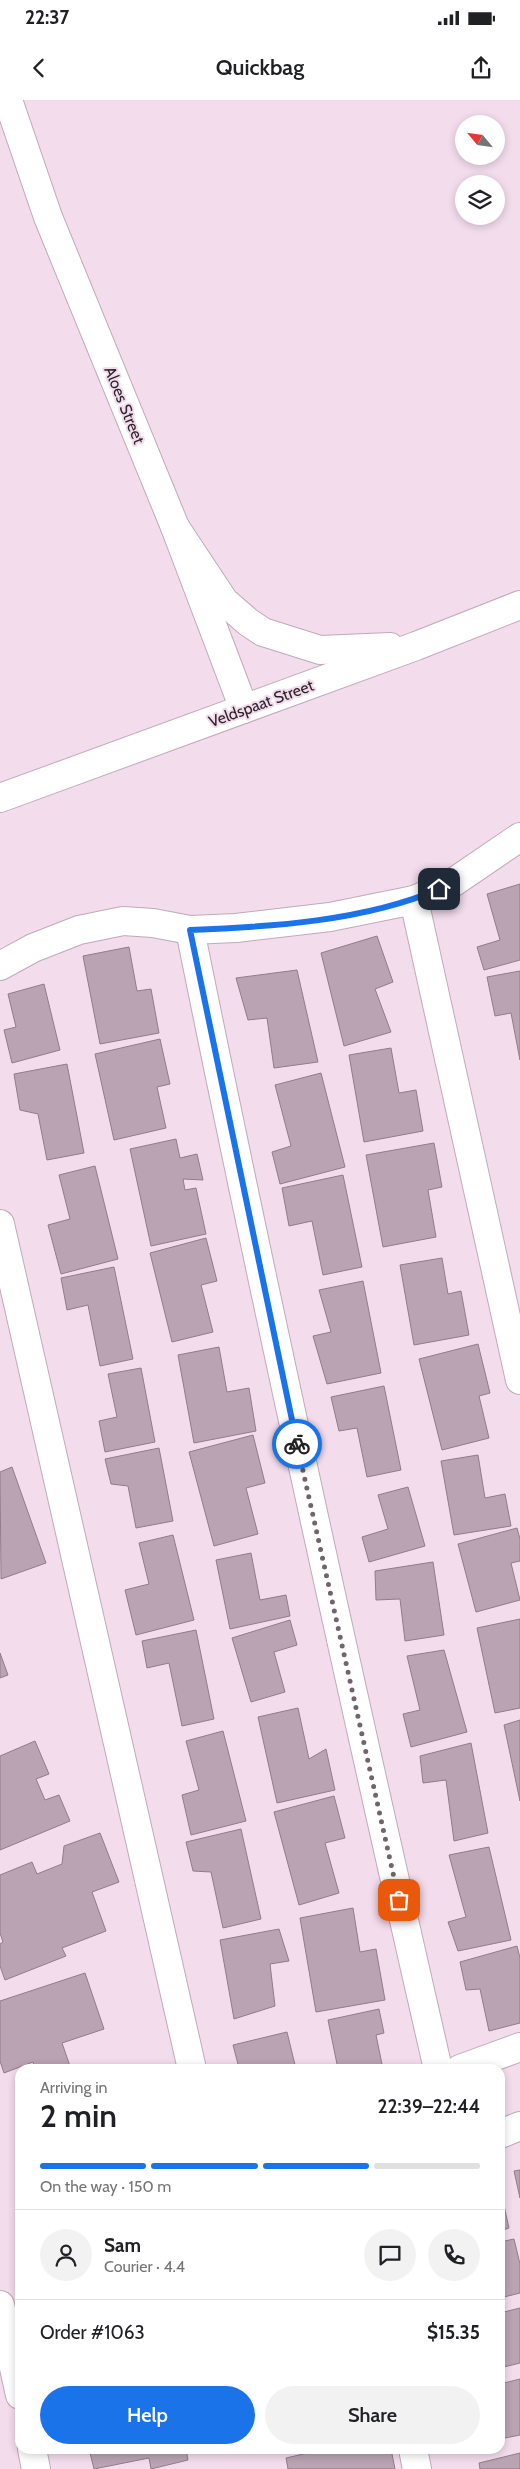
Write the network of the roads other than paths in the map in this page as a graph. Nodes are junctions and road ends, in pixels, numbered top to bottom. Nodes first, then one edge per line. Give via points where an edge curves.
1 (8, 100) edge
2 (175, 527) junction
3 (520, 605) edge
4 (416, 646) junction
5 (244, 709) junction
6 (0, 798) edge
7 (520, 837) edge
8 (414, 900) junction
9 (190, 930) junction
10 (0, 966) edge
11 (0, 1224) edge
12 (520, 1380) edge
13 (520, 2047) edge
14 (191, 2064) edge
15 (437, 2064) edge
16 (474, 2064) edge
17 (520, 2126) edge
18 (505, 2132) edge
19 (0, 2305) edge
20 (15, 2372) edge
21 (33, 2454) edge
22 (414, 2454) edge
23 (36, 2469) edge
24 (418, 2469) edge

1 - 2 street, Aloes Street via 48,217
2 - 4 street via 224,601 263,632 320,650
2 - 5 street, Aloes Street
3 - 4 street, Veldspaat Street
4 - 5 street, Veldspaat Street
5 - 6 street, Veldspaat Street
7 - 8 street via 452,884
8 - 9 street via 330,917
8 - 12 street
9 - 10 street via 123,921 79,930 33,948
9 - 15 street via 351,1693
11 - 14 street
13 - 16 street
17 - 18 street
19 - 20 street
21 - 23 street
22 - 24 street

